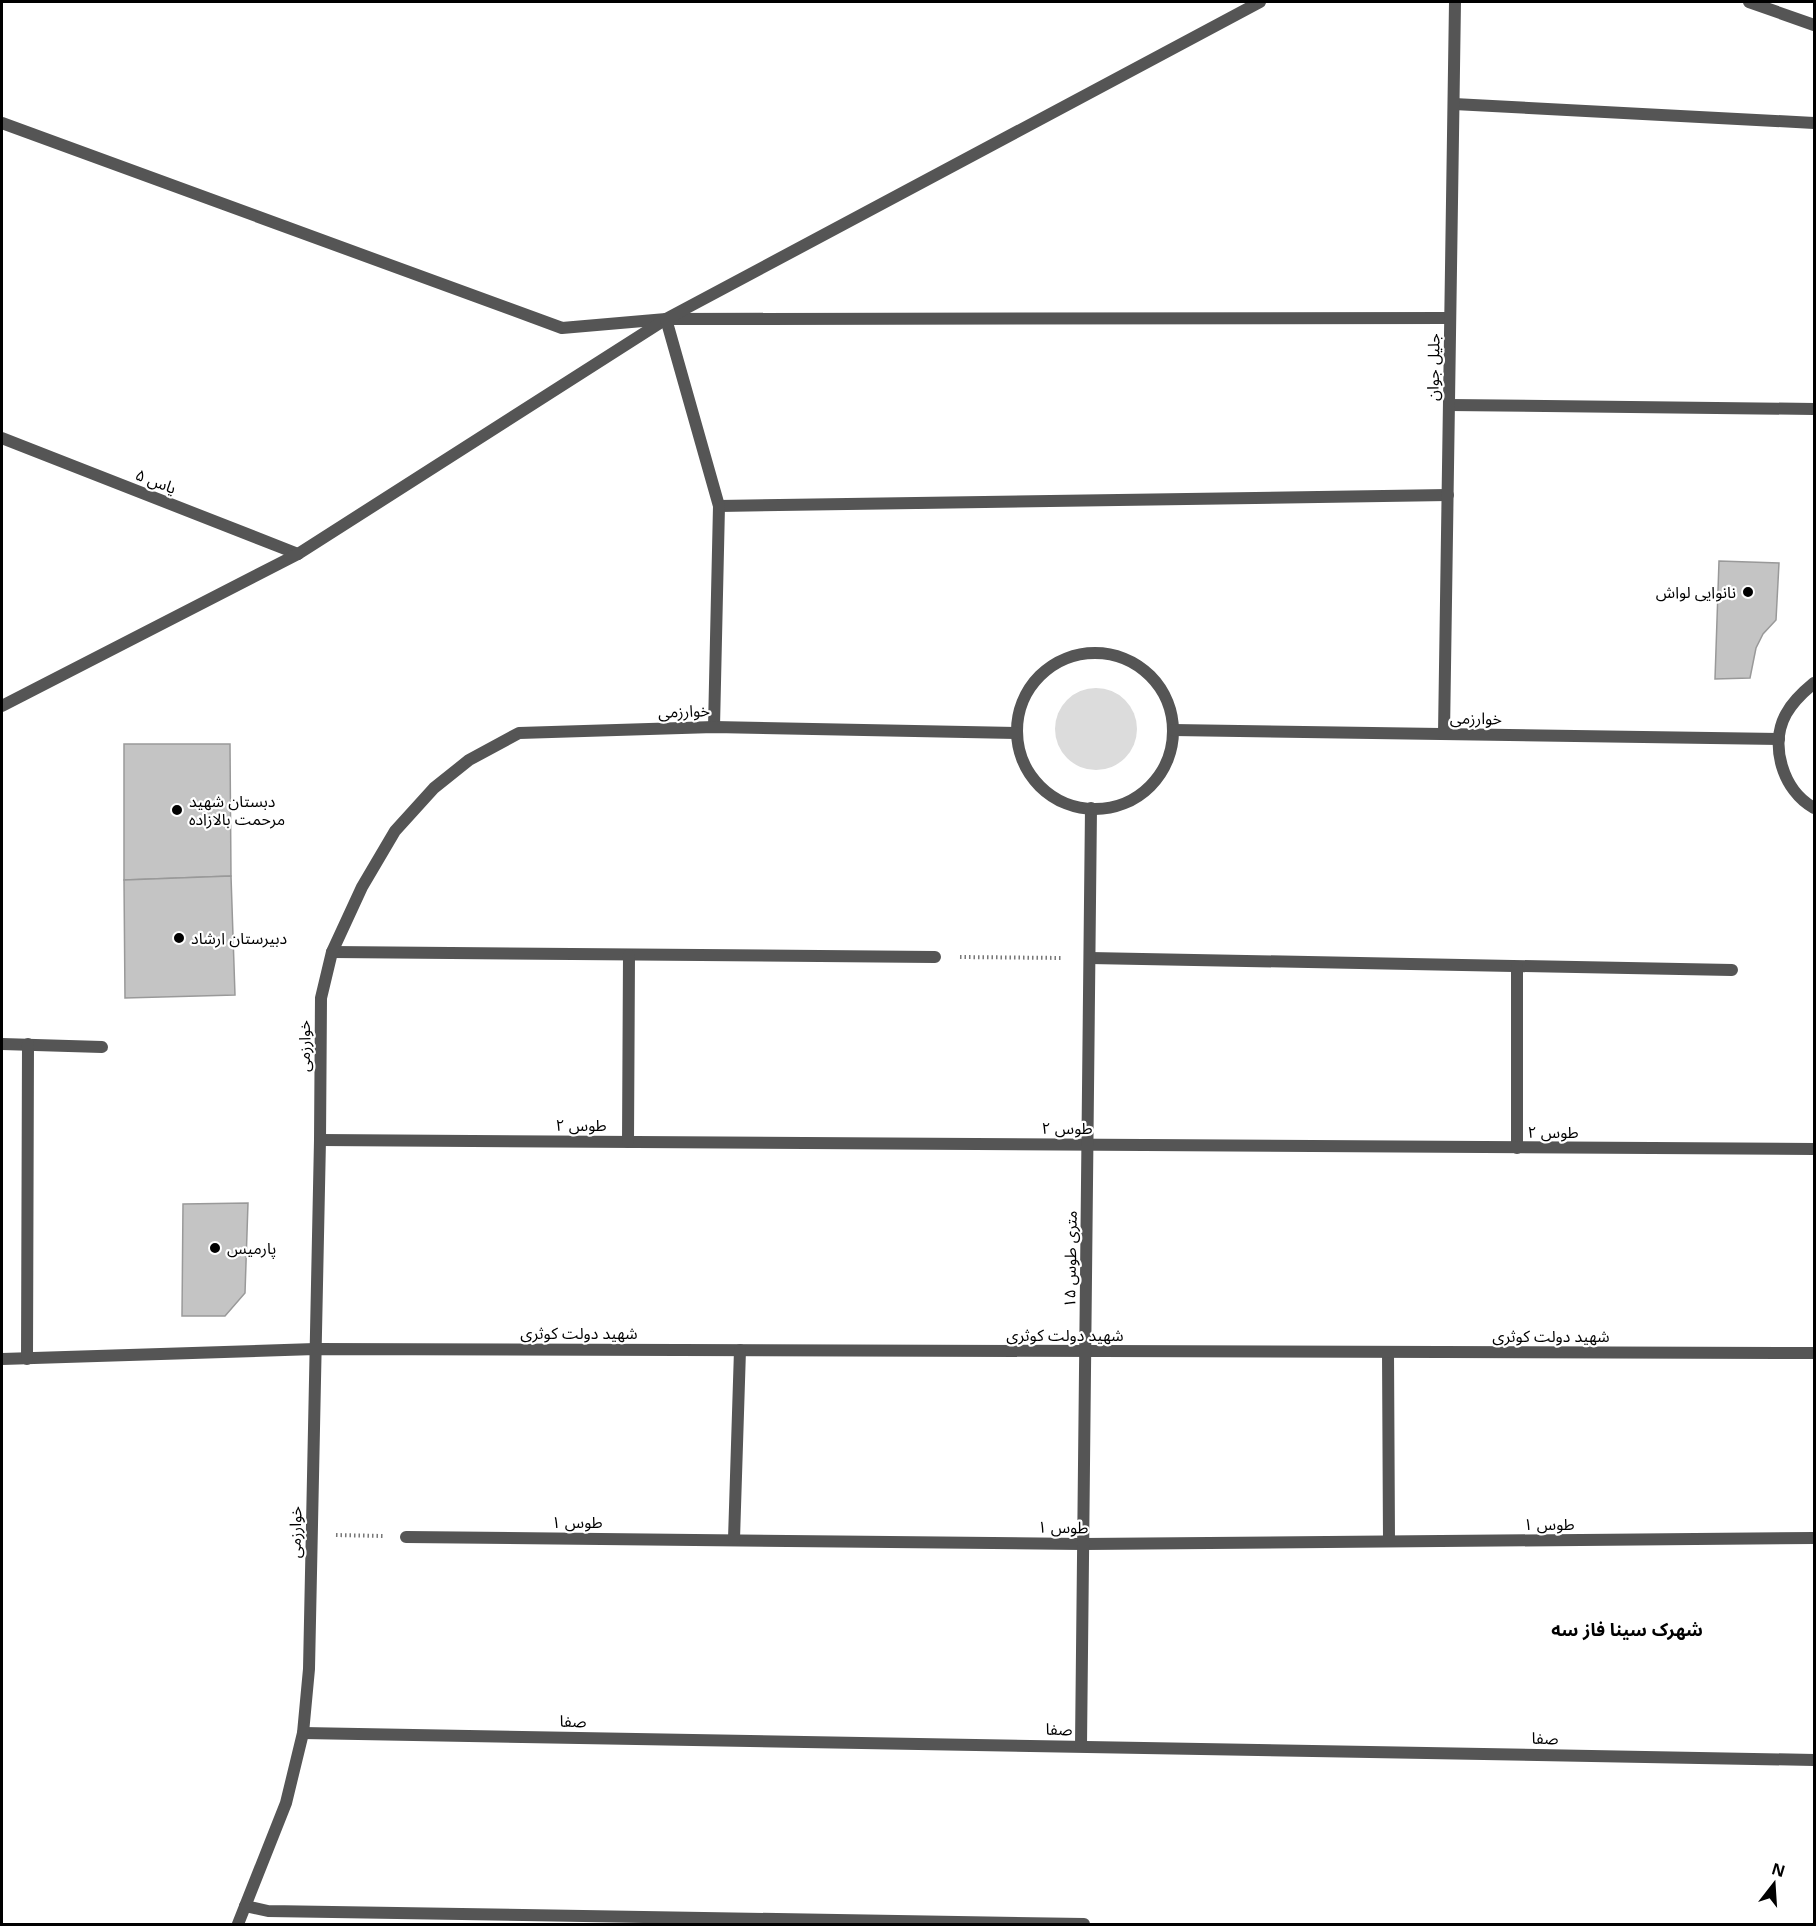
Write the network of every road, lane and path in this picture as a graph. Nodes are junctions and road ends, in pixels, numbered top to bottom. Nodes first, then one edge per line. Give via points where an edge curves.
1 (1260, 2) edge
2 (1455, 2) edge
3 (1749, 2) edge
4 (1815, 25) edge
5 (1454, 104) junction
6 (2, 123) edge
7 (1815, 123) edge
8 (1450, 318) junction
9 (666, 319) junction
10 (1449, 405) junction
11 (1815, 409) edge
12 (2, 438) edge
13 (1448, 495) junction
14 (718, 506) junction
15 (298, 554) junction
16 (1815, 683) edge
17 (2, 706) edge
18 (714, 727) junction
19 (1173, 730) junction
20 (1016, 733) junction
21 (1444, 734) junction
22 (1779, 739) junction
23 (1091, 808) junction
24 (1815, 808) edge
25 (332, 952) junction
26 (629, 955) junction
27 (935, 957) joint
28 (1090, 958) junction
29 (1517, 967) junction
30 (1732, 970) dead end
31 (2, 1044) edge
32 (28, 1044) junction
33 (102, 1047) dead end
34 (320, 1140) junction
35 (628, 1142) junction
36 (1087, 1145) junction
37 (1517, 1148) junction
38 (1815, 1149) edge
39 (315, 1349) junction
40 (740, 1350) junction
41 (1085, 1351) junction
42 (1388, 1352) junction
43 (1815, 1353) edge
44 (2, 1359) edge
45 (27, 1359) junction
46 (312, 1534) junction
47 (406, 1537) joint
48 (1815, 1538) edge
49 (734, 1539) junction
50 (1389, 1541) junction
51 (1083, 1544) junction
52 (303, 1733) junction
53 (1081, 1746) junction
54 (1815, 1760) edge
55 (245, 1906) junction
56 (238, 1924) edge
57 (980, 1924) edge
58 (1084, 1924) edge

1 - 9 street
2 - 5 street, جلیل جوان
3 - 4 street
5 - 7 street
5 - 8 street, جلیل جوان
6 - 9 street via 562,328
8 - 9 street
8 - 10 street, جلیل جوان
9 - 14 street
9 - 15 street
10 - 11 street
10 - 13 street, جلیل جوان
12 - 15 street, یاس ۵
13 - 14 street
13 - 21 street, جلیل جوان
14 - 18 street
15 - 17 street
16 - 22 street via 1800,694 1785,715
18 - 20 street, خوارزمی
18 - 25 street, خوارزمی via 519,733 469,760 434,788 395,831 362,887
19 - 20 street via 1173,717 1164,693 1148,672 1126,658 1101,652 1075,654 1044,671 1032,683 1020,707
19 - 21 street, خوارزمی
19 - 23 street via 1174,743 1166,767 1150,788 1129,802 1104,809
20 - 23 street via 1021,758 1034,781 1054,798 1078,808
21 - 22 street, خوارزمی
22 - 24 street via 1781,764 1791,786
23 - 28 street, ۱۵ متری طوس
25 - 26 street
25 - 34 street, خوارزمی via 321,998
26 - 27 street
26 - 35 street
27 - 28 path
28 - 29 street
28 - 36 street, ۱۵ متری طوس
29 - 30 street
29 - 37 street
31 - 32 street
32 - 33 street
32 - 45 street
34 - 35 street, طوس ۲
34 - 39 street, خوارزمی
35 - 36 street, طوس ۲
36 - 37 street, طوس ۲
36 - 41 street, ۱۵ متری طوس
37 - 38 street, طوس ۲
39 - 40 street, شهید دولت کوثری
39 - 45 street, شهید دولت کوثری
39 - 46 street, خوارزمی
40 - 41 street, شهید دولت کوثری
40 - 49 street
41 - 42 street, شهید دولت کوثری
41 - 51 street, ۱۵ متری طوس
42 - 43 street, شهید دولت کوثری
42 - 50 street
44 - 45 street, شهید دولت کوثری
46 - 47 path
46 - 52 street, خوارزمی via 309,1669
47 - 49 street, طوس ۱
48 - 50 street, طوس ۱
49 - 51 street, طوس ۱
50 - 51 street, طوس ۱
51 - 53 street, ۱۵ متری طوس
52 - 53 street, صفا
52 - 55 street, خوارزمی via 286,1803
53 - 54 street, صفا
55 - 56 street, خوارزمی
55 - 57 street via 268,1911
57 - 58 street

